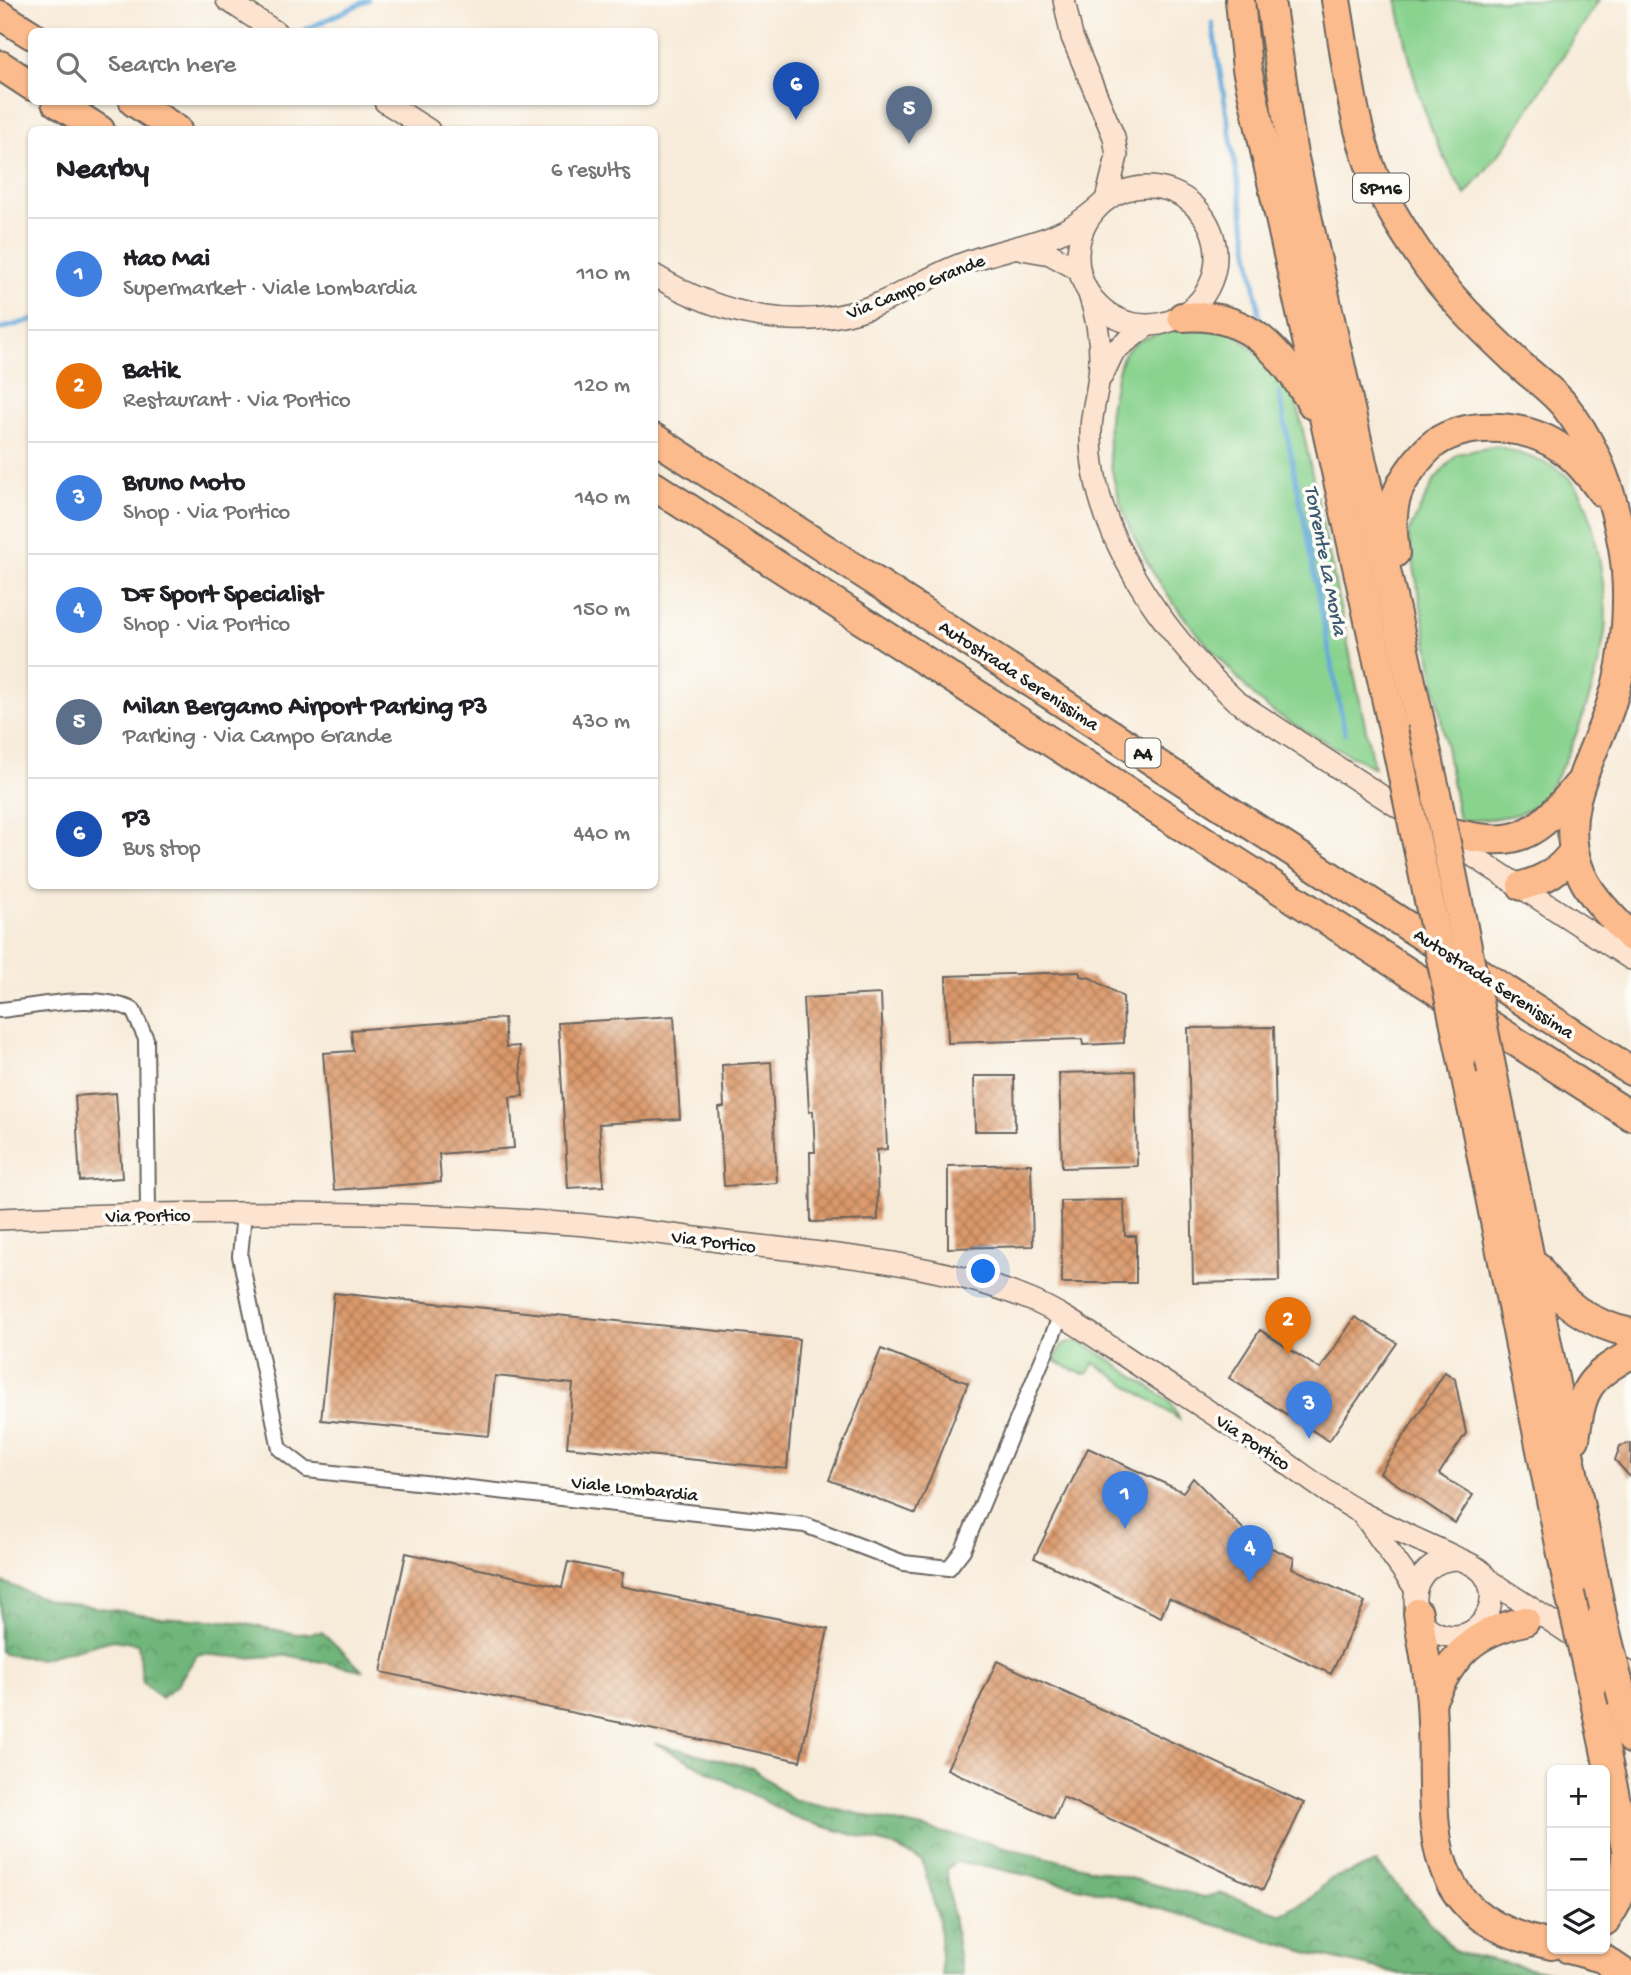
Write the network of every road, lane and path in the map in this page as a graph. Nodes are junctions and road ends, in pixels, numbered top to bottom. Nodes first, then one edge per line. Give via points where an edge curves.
1 (227, 0) edge
2 (1064, 0) edge
3 (1240, 0) edge
4 (1269, 0) edge
5 (1336, 0) edge
6 (0, 15) edge
7 (270, 28) edge
8 (28, 32) edge
9 (0, 65) edge
10 (28, 83) edge
11 (61, 105) edge
12 (139, 105) edge
13 (390, 105) edge
14 (94, 126) edge
15 (171, 126) edge
16 (423, 126) edge
17 (1101, 204) junction
18 (1016, 248) junction
19 (1079, 270) junction
20 (658, 277) edge
21 (1089, 294) junction
22 (1182, 317) junction
23 (1147, 326) junction
24 (1098, 384) junction
25 (1325, 425) junction
26 (658, 441) edge
27 (658, 489) edge
28 (1614, 506) junction
29 (1402, 650) junction
30 (1579, 784) junction
31 (1433, 828) junction
32 (1574, 851) junction
33 (1522, 886) junction
34 (1631, 937) edge
35 (1631, 959) edge
36 (0, 1010) edge
37 (1631, 1071) edge
38 (1631, 1116) edge
39 (156, 1213) junction
40 (244, 1213) junction
41 (0, 1219) edge
42 (1531, 1255) junction
43 (1061, 1315) junction
44 (1631, 1333) edge
45 (1631, 1354) edge
46 (1572, 1459) junction
47 (1360, 1512) junction
48 (1459, 1559) junction
49 (1487, 1579) junction
50 (1417, 1601) junction
51 (1486, 1618) junction
52 (1525, 1620) junction
53 (1461, 1635) junction
54 (1631, 1674) edge
55 (1627, 1695) edge
56 (1431, 1702) junction
57 (1631, 1739) edge
58 (1629, 1863) edge
59 (1610, 1915) edge
60 (1547, 1942) edge
61 (1587, 1954) edge
62 (1627, 1975) edge

1 - 7 main road
2 - 17 main road via 1072,37 1114,136 1117,156
3 - 25 highway via 1247,69
4 - 29 highway via 1292,149
5 - 28 highway, SP116 via 1362,138 1388,203 1453,298 1564,405 1594,451
6 - 8 highway
9 - 10 highway
11 - 14 highway
12 - 15 highway
13 - 16 main road
17 - 18 main road, Via Campo Grande via 1065,232
17 - 19 main road via 1082,231
17 - 22 main road via 1137,187 1154,187 1185,198 1208,222 1215,270 1201,300
18 - 19 main road, Via Campo Grande via 1050,254
18 - 20 main road, Via Campo Grande via 967,262 871,307 813,320 788,320 710,304
19 - 21 main road
21 - 23 main road via 1114,317
21 - 24 main road, SP116 via 1100,337
22 - 23 main road
22 - 25 highway via 1219,319 1255,332 1292,370
23 - 24 main road, SP116 via 1114,351
24 - 31 main road, SP116 via 1091,433 1100,495 1136,581 1166,626 1236,701
25 - 58 highway, bridge via 1393,729
26 - 37 highway, Autostrada Serenissima / A4
27 - 38 highway, Autostrada Serenissima / A4
28 - 29 highway via 1563,449 1531,433 1501,428 1466,430 1435,443 1401,485 1394,507 1392,530 1404,612
28 - 30 highway, SP116 via 1623,549 1626,639 1611,705
29 - 42 highway, bridge
30 - 31 highway, SP116 via 1542,825 1520,837 1484,841
30 - 32 highway, SP116 via 1573,816
31 - 33 main road, SP116
32 - 33 highway via 1545,879
32 - 34 highway, SP116 via 1584,882
33 - 35 main road, SP116
36 - 39 street via 99,1001 133,1010 146,1039 148,1208
39 - 40 main road, Via Portico
39 - 41 main road, Via Portico
40 - 43 main road, Via Portico via 577,1224 795,1250 925,1269 997,1288
40 - 43 street, Viale Lombardia via 240,1256 280,1449 307,1470 805,1525 904,1563 949,1568 963,1550
42 - 44 highway via 1550,1287 1571,1307 1596,1322
42 - 46 highway
43 - 47 main road, Via Portico
45 - 46 highway via 1594,1378 1581,1400
46 - 55 highway, bridge via 1602,1616
47 - 48 main road, Via Portico
47 - 50 main road, Via Portico via 1388,1546
48 - 49 main road, Via Portico
48 - 50 main road via 1433,1564 1422,1574
49 - 51 main road via 1492,1597
49 - 54 main road, Via Portico
50 - 53 main road, Via Portico via 1435,1631
50 - 56 highway
51 - 52 main road
51 - 53 main road
52 - 55 main road
52 - 56 highway via 1498,1627 1470,1643 1452,1661
53 - 56 highway via 1434,1674
55 - 57 highway
56 - 60 highway via 1434,1829 1444,1873 1461,1900 1477,1914 1496,1926
58 - 59 highway
61 - 62 highway

